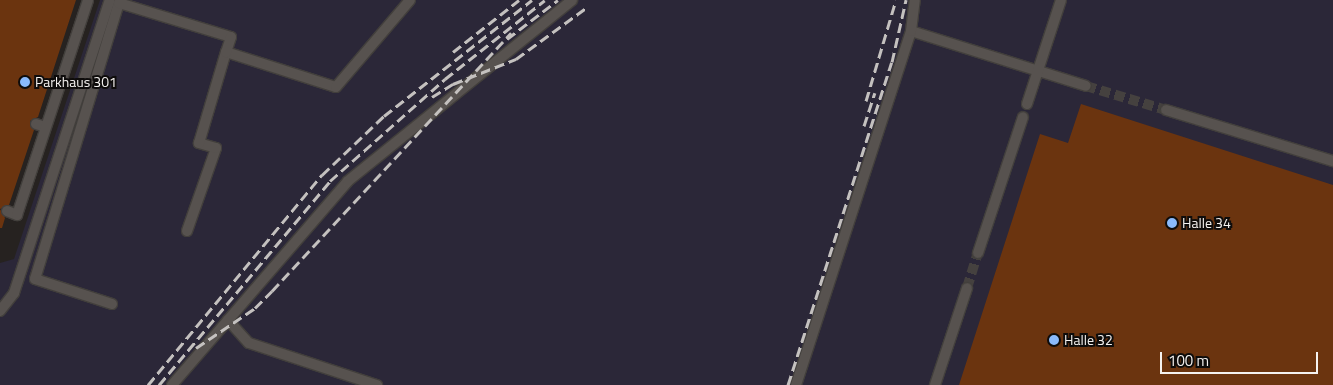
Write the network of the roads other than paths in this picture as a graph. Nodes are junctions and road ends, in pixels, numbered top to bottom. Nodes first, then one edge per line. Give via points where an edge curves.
1 (88, 0) edge
2 (110, 0) edge
3 (410, 0) edge
4 (572, 0) edge
5 (915, 0) edge
6 (1061, 0) edge
7 (910, 30) junction
8 (226, 52) junction
9 (1039, 72) junction
10 (1086, 86) tunnel mouth
11 (1027, 104) dead end
12 (1166, 110) tunnel mouth
13 (1023, 117) dead end
14 (1333, 161) edge
15 (7, 211) dead end
16 (187, 232) dead end
17 (978, 253) tunnel mouth
18 (967, 288) tunnel mouth
19 (112, 304) dead end
20 (0, 311) edge
21 (228, 320) junction
22 (172, 385) edge
23 (377, 385) edge
24 (796, 385) edge
25 (935, 385) edge

1 - 15 street via 68,42 40,126 17,215
2 - 20 street via 14,293
3 - 8 street via 336,87
4 - 21 street via 348,181
5 - 7 street
6 - 9 street
7 - 9 street
7 - 24 street
8 - 16 street via 199,143 216,148
8 - 19 street via 231,37 118,3 35,279
9 - 10 street
9 - 11 street
12 - 14 street
13 - 17 street
18 - 25 street
21 - 22 street
21 - 23 street via 248,343

